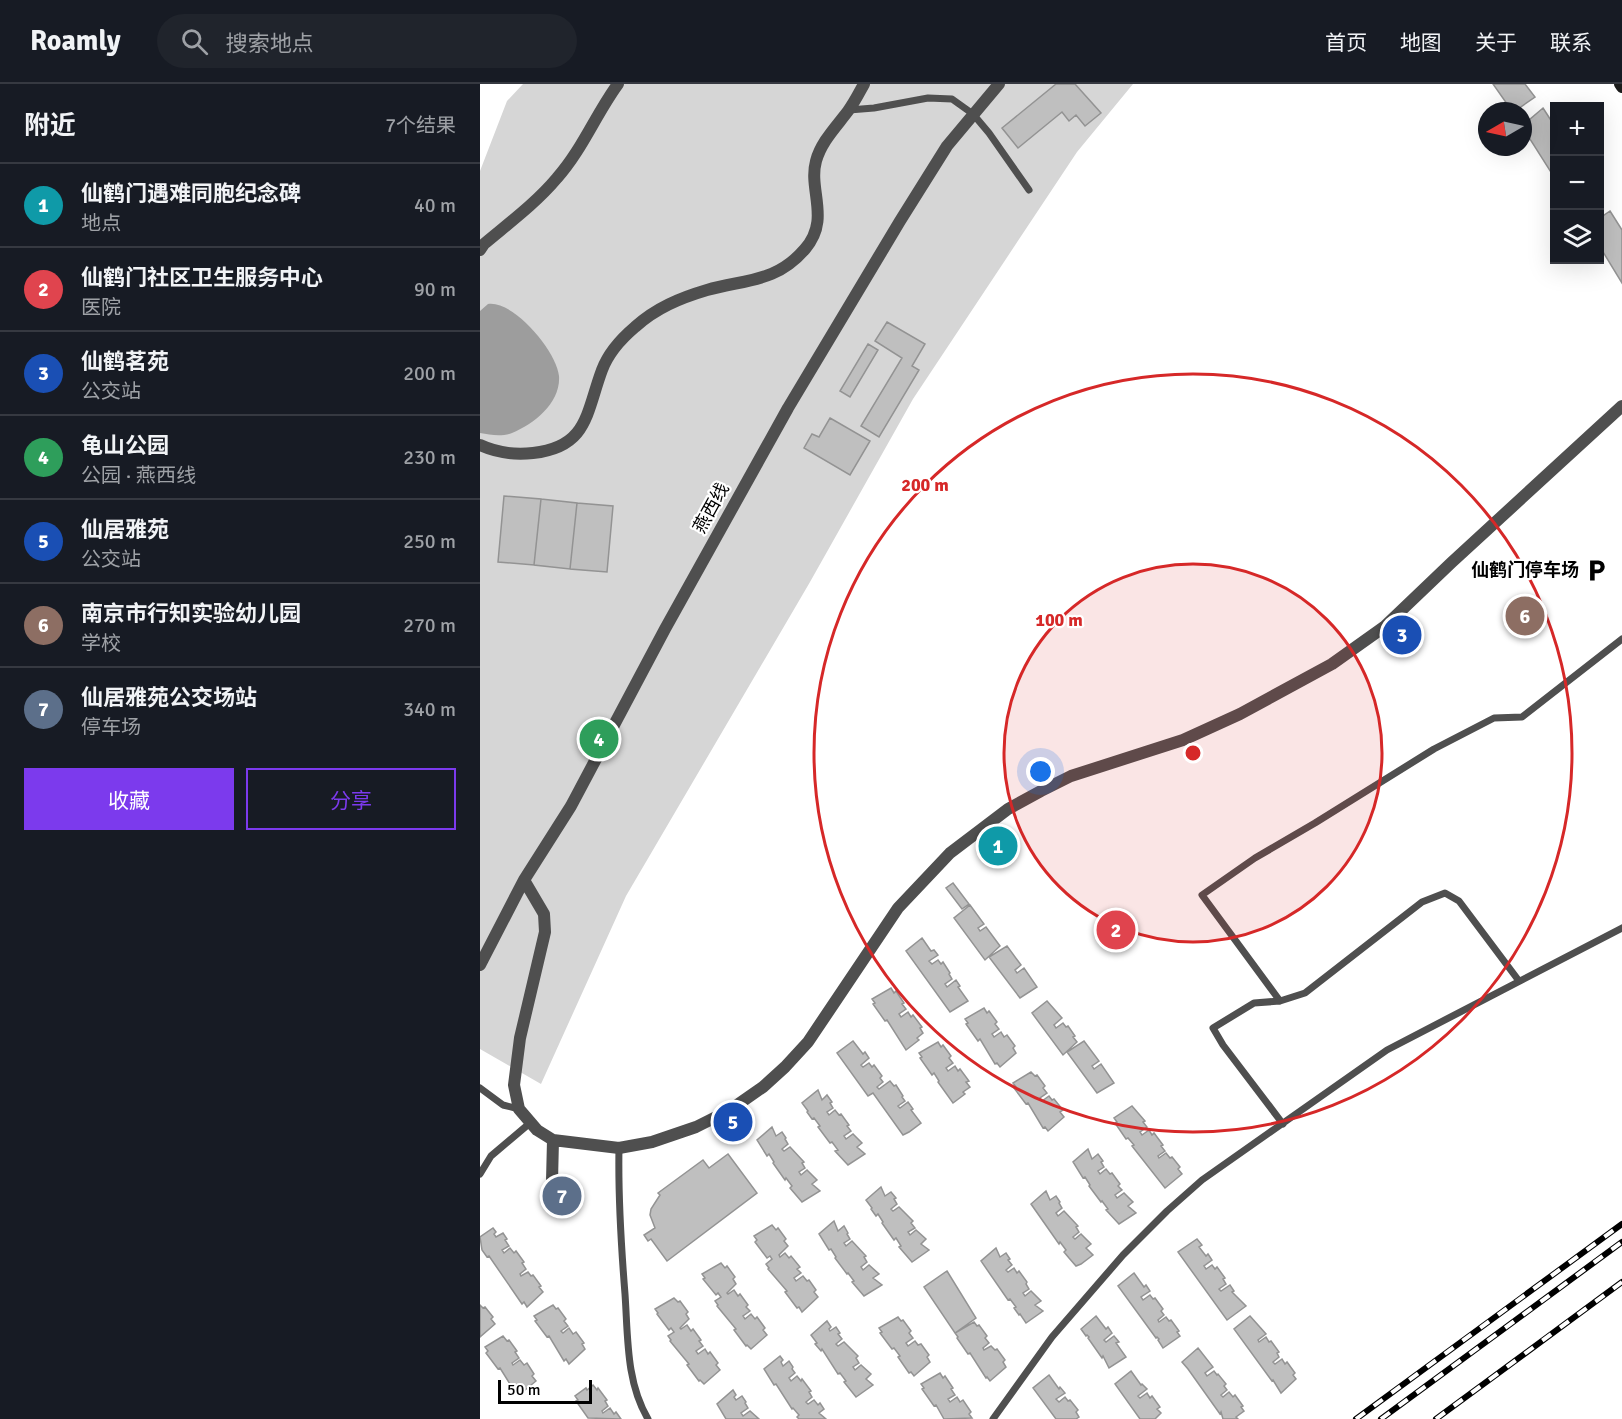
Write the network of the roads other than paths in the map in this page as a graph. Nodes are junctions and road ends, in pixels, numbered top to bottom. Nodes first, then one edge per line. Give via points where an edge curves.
1 (618, 84) edge
2 (864, 84) edge
3 (999, 84) edge
4 (849, 110) junction
5 (973, 114) junction
6 (1029, 190) dead end
7 (480, 250) edge
8 (1622, 406) edge
9 (483, 450) edge
10 (1622, 639) edge
11 (524, 880) junction
12 (1622, 928) edge
13 (480, 965) edge
14 (1519, 981) junction
15 (1280, 1001) junction
16 (480, 1088) edge
17 (519, 1109) junction
18 (530, 1123) junction
19 (1283, 1124) junction
20 (553, 1140) junction
21 (619, 1148) junction
22 (480, 1174) edge
23 (552, 1181) dead end
24 (648, 1419) edge
25 (993, 1419) edge

1 - 7 street via 557,178
2 - 4 street
3 - 5 street, 燕西线
4 - 5 lane via 928,98 952,99
4 - 9 street via 820,149 815,164 818,219 806,249 768,277 676,300 632,328 603,369 584,425 560,447 522,454
5 - 6 lane
5 - 11 street, 燕西线 via 947,146 788,408 571,806
8 - 21 street via 1384,627 1332,664 1240,714 1183,740 1071,776 1000,816 950,853 898,908 808,1042 786,1067 730,1110 652,1142
10 - 15 lane via 1522,717 1494,718 1434,749 1255,858 1203,895
11 - 13 street, 燕西线
11 - 17 street via 544,914 545,932 520,1038 514,1085
12 - 14 lane
14 - 15 lane via 1459,901 1445,893 1422,902 1305,993
14 - 19 lane via 1387,1050
15 - 19 lane via 1254,1003 1214,1028 1222,1045
16 - 17 lane via 503,1105
17 - 18 street
18 - 20 street
18 - 22 lane via 491,1156
19 - 25 lane via 1203,1180 1123,1255 1052,1337
20 - 21 street
20 - 23 street
21 - 24 lane via 618,1201 631,1373

